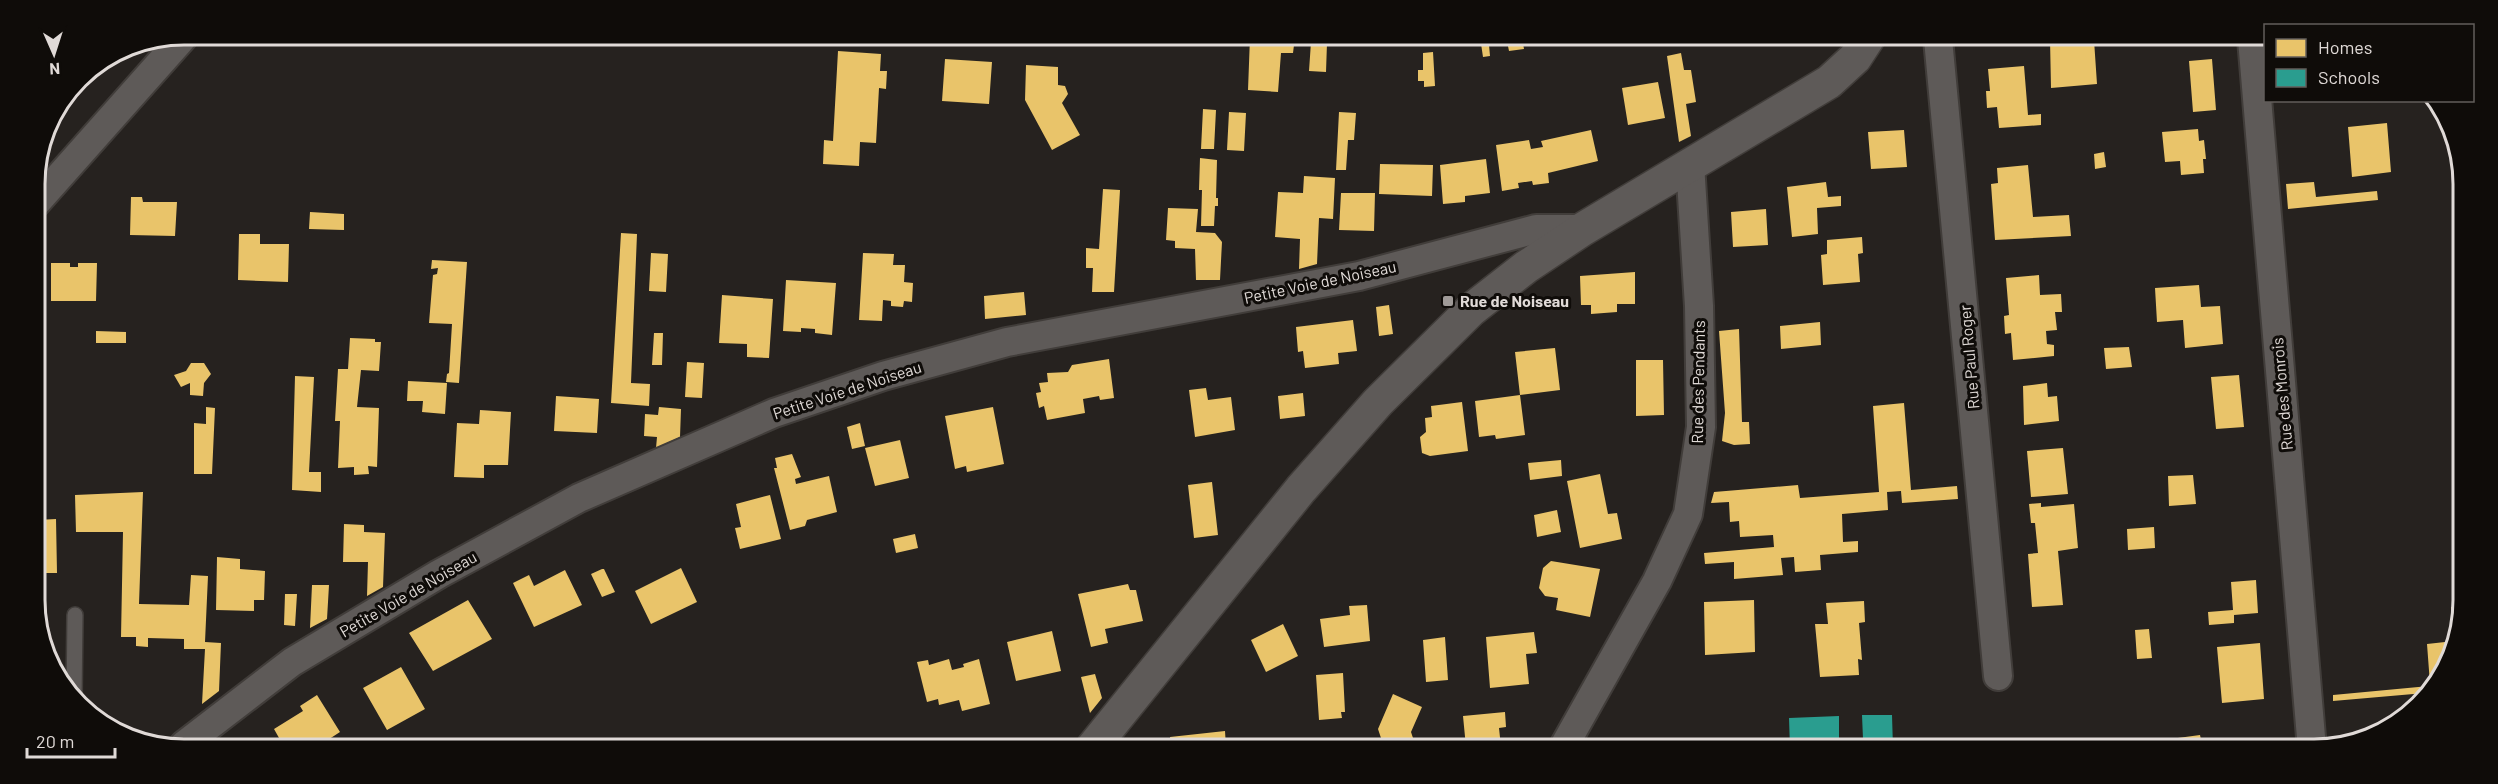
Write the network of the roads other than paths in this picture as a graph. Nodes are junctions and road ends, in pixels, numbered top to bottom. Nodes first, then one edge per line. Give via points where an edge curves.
1 (175, 45) edge
2 (1863, 45) edge
3 (1939, 45) edge
4 (2253, 45) edge
5 (1690, 164) junction
6 (45, 193) edge
7 (1583, 229) junction
8 (75, 615) dead end
9 (1998, 676) dead end
10 (74, 685) edge
11 (192, 739) edge
12 (1099, 739) edge
13 (1568, 739) edge
14 (2311, 739) edge

1 - 6 street
2 - 5 street via 1829,82
3 - 9 street, Rue Paul Roger
4 - 14 street, Rue des Monrois
5 - 7 street
5 - 13 street, Rue des Pendants via 1699,306 1701,427 1688,514 1657,581
7 - 11 street, Petite Voie de Noiseau via 1536,229 1359,276 1007,342 883,376 774,413 579,498 439,574 292,662
7 - 12 street via 1471,310 1378,402 1301,489
8 - 10 lane

